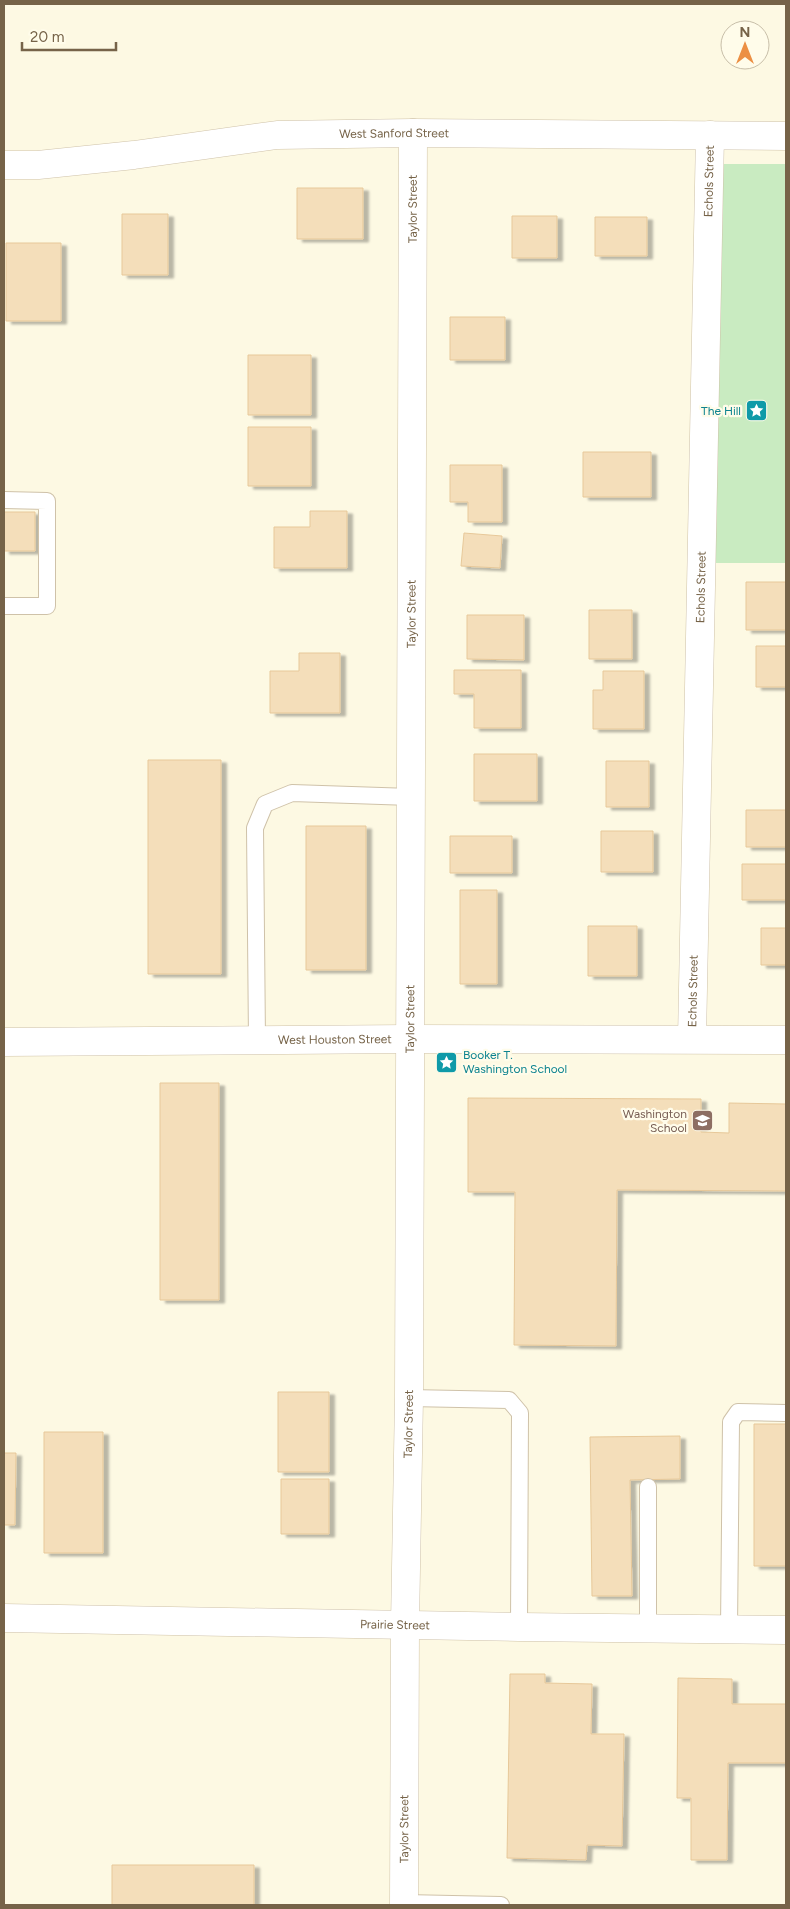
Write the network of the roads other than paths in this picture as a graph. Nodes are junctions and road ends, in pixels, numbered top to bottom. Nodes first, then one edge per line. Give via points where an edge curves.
1 (413, 132) junction
2 (710, 135) junction
3 (786, 136) edge
4 (4, 165) edge
5 (4, 500) edge
6 (4, 606) edge
7 (411, 797) junction
8 (409, 1039) junction
9 (692, 1039) junction
10 (786, 1040) edge
11 (258, 1041) junction
12 (4, 1042) edge
13 (409, 1398) junction
14 (786, 1413) edge
15 (648, 1487) dead end
16 (4, 1618) edge
17 (406, 1625) junction
18 (519, 1627) junction
19 (648, 1628) junction
20 (730, 1629) junction
21 (786, 1630) edge
22 (404, 1904) edge
23 (501, 1905) edge

1 - 2 street, West Sanford Street
1 - 4 street, West Sanford Street via 277,135 134,155 38,165
1 - 7 street, Taylor Street
2 - 3 street, West Sanford Street
2 - 9 street, Echols Street
5 - 6 lane via 47,501 48,606
7 - 8 street, Taylor Street
7 - 11 lane via 292,793 265,804 255,828
8 - 9 street, West Houston Street
8 - 11 street, West Houston Street
8 - 13 street, Taylor Street
9 - 10 street, West Houston Street
11 - 12 street, West Houston Street
13 - 17 street, Taylor Street
13 - 18 lane via 509,1400 520,1413
14 - 20 lane via 738,1412 731,1422
15 - 19 lane
16 - 17 street, Prairie Street
17 - 18 street, Prairie Street
17 - 22 street, Taylor Street
18 - 19 street, Prairie Street
19 - 20 street, Prairie Street
20 - 21 street, Prairie Street
22 - 23 lane

